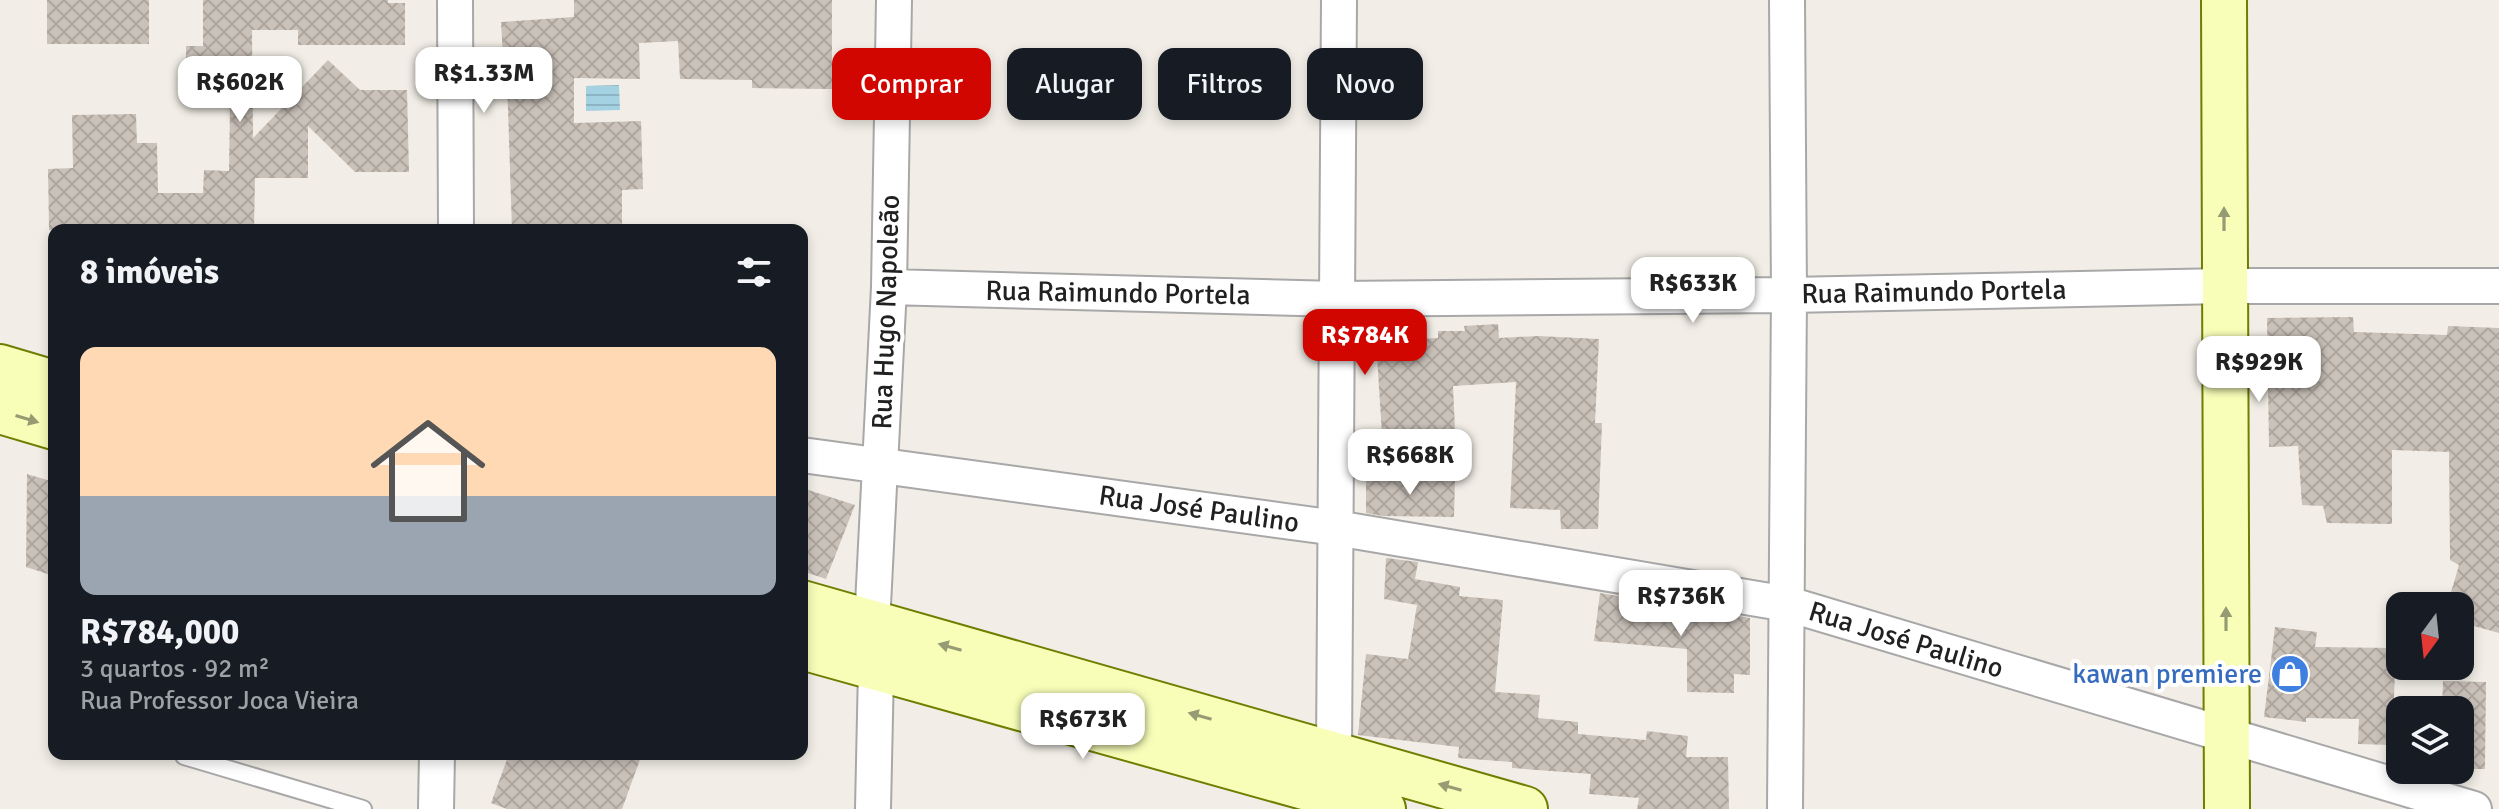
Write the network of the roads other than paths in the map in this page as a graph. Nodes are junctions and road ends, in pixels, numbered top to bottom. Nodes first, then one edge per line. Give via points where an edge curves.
1 (455, 0) edge
2 (894, 0) edge
3 (1339, 0) edge
4 (1787, 0) edge
5 (2224, 0) edge
6 (456, 224) edge
7 (2224, 286) junction
8 (2499, 286) edge
9 (889, 287) junction
10 (1789, 295) junction
11 (1337, 299) junction
12 (0, 367) edge
13 (48, 381) edge
14 (0, 411) edge
15 (48, 425) edge
16 (808, 456) edge
17 (880, 465) junction
18 (1336, 528) junction
19 (1788, 604) junction
20 (808, 605) edge
21 (872, 625) junction
22 (808, 649) edge
23 (876, 669) junction
24 (2226, 737) junction
25 (198, 760) edge
26 (437, 760) edge
27 (1326, 785) edge
28 (363, 809) edge
29 (436, 809) edge
30 (873, 809) edge
31 (1383, 809) edge
32 (1525, 809) edge
33 (1785, 809) edge
34 (2227, 809) edge
35 (2474, 809) edge

1 - 6 street
2 - 9 street, Rua Hugo Napoleão
3 - 11 street
4 - 10 street
7 -> 5 main road
7 - 8 street, Rua Raimundo Portela
7 - 10 street, Rua Raimundo Portela
24 -> 7 main road
9 - 11 street, Rua Raimundo Portela
9 - 17 street, Rua Hugo Napoleão
10 - 11 street, Rua Raimundo Portela
10 - 19 street
11 - 18 street
12 - 13 main road
14 -> 15 main road
16 - 17 street, Rua José Paulino
17 - 18 street, Rua José Paulino
17 - 21 street, Rua Hugo Napoleão
18 - 19 street, Rua José Paulino
18 - 27 street
19 - 24 street, Rua José Paulino
19 - 33 street
20 - 21 main road
27 -> 21 main road
22 - 23 main road
23 - 27 main road
23 - 30 street
24 - 34 main road
24 - 35 street, Rua José Paulino
25 - 28 lane
26 - 29 street
27 - 31 main road
32 -> 27 main road

